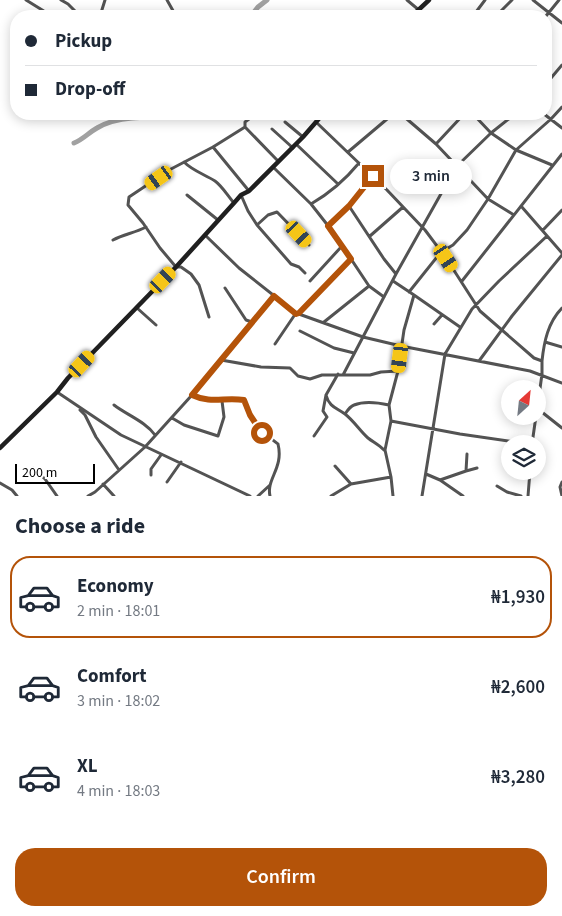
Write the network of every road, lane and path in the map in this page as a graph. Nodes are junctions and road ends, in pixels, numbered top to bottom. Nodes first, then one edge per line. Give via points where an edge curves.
1 (26, 0) edge
2 (61, 0) edge
3 (407, 0) edge
4 (429, 0) edge
5 (512, 0) edge
6 (533, 0) edge
7 (559, 0) edge
8 (42, 10) edge
9 (74, 10) edge
10 (418, 10) joint
11 (502, 10) edge
12 (542, 10) edge
13 (551, 10) edge
14 (561, 68) edge
15 (552, 78) edge
16 (562, 107) edge
17 (552, 118) edge
18 (248, 120) edge
19 (385, 120) edge
20 (408, 120) edge
21 (458, 120) edge
22 (479, 120) edge
23 (507, 120) edge
24 (550, 120) edge
25 (552, 120) edge
26 (317, 121) joint
27 (285, 122) dead end
28 (245, 127) junction
29 (562, 128) edge
30 (272, 129) dead end
31 (491, 133) junction
32 (303, 137) junction
33 (436, 144) junction
34 (294, 146) junction
35 (213, 147) junction
36 (516, 150) junction
37 (348, 152) junction
38 (561, 156) edge
39 (278, 161) junction
40 (184, 162) junction
41 (359, 163) junction
42 (552, 165) junction
43 (273, 167) junction
44 (456, 167) junction
45 (373, 176) junction
46 (338, 184) junction
47 (249, 191) junction
48 (187, 195) dead end
49 (241, 195) junction
50 (488, 199) junction
51 (234, 203) junction
52 (312, 204) junction
53 (349, 206) junction
54 (521, 206) junction
55 (404, 207) junction
56 (562, 210) edge
57 (514, 215) junction
58 (218, 220) junction
59 (257, 225) junction
60 (328, 226) junction
61 (146, 227) junction
62 (422, 227) junction
63 (543, 230) junction
64 (204, 234) junction
65 (370, 236) junction
66 (546, 236) junction
67 (113, 240) dead end
68 (309, 245) dead end
69 (342, 246) junction
70 (441, 252) junction
71 (562, 254) edge
72 (351, 259) junction
73 (176, 267) junction
74 (305, 273) dead end
75 (396, 274) junction
76 (310, 281) dead end
77 (393, 281) junction
78 (462, 281) junction
79 (369, 286) junction
80 (225, 288) dead end
81 (409, 292) junction
82 (414, 295) junction
83 (274, 296) junction
84 (384, 297) junction
85 (475, 306) junction
86 (137, 308) junction
87 (562, 308) edge
88 (298, 313) junction
89 (442, 314) junction
90 (209, 317) dead end
91 (252, 322) junction
92 (324, 323) junction
93 (434, 324) dead end
94 (156, 325) dead end
95 (460, 327) junction
96 (502, 330) junction
97 (300, 331) dead end
98 (363, 337) junction
99 (545, 342) junction
100 (275, 344) dead end
101 (401, 346) junction
102 (562, 347) edge
103 (354, 354) junction
104 (445, 354) junction
105 (221, 360) junction
106 (479, 361) junction
107 (542, 361) junction
108 (398, 370) junction
109 (338, 374) junction
110 (542, 374) junction
111 (343, 375) junction
112 (541, 380) edge
113 (562, 383) edge
114 (57, 392) junction
115 (192, 395) junction
116 (326, 395) junction
117 (222, 401) junction
118 (114, 405) dead end
119 (76, 406) junction
120 (389, 406) junction
121 (344, 414) junction
122 (546, 415) edge
123 (172, 418) junction
124 (391, 421) junction
125 (433, 428) junction
126 (562, 428) edge
127 (155, 435) junction
128 (314, 436) dead end
129 (501, 440) edge
130 (145, 447) junction
131 (0, 448) edge
132 (385, 450) junction
133 (467, 454) dead end
134 (161, 455) junction
135 (181, 462) junction
136 (335, 466) dead end
137 (34, 468) dead end
138 (477, 468) dead end
139 (119, 470) junction
140 (466, 471) junction
141 (150, 474) dead end
142 (426, 474) junction
143 (391, 477) junction
144 (440, 480) junction
145 (529, 480) edge
146 (0, 482) edge
147 (167, 482) dead end
148 (562, 482) edge
149 (103, 484) junction
150 (351, 484) junction
151 (271, 485) junction
152 (497, 486) dead end
153 (16, 496) edge
154 (57, 496) edge
155 (88, 496) edge
156 (114, 496) edge
157 (250, 496) edge
158 (258, 496) edge
159 (270, 496) edge
160 (331, 496) edge
161 (393, 496) edge
162 (422, 496) edge
163 (463, 496) edge
164 (520, 496) edge
165 (528, 496) edge
166 (562, 496) edge

1 - 8 street
2 - 9 street
3 - 10 street
4 - 10 street
5 - 11 street
6 - 12 street
7 - 13 street
14 - 15 street
16 - 17 street
18 - 28 street
19 - 37 street
20 - 33 street
21 - 33 street
22 - 31 street
23 - 31 street
24 - 36 street
25 - 29 street
26 - 32 street
26 - 37 street
27 - 32 street
28 - 35 street
28 - 39 street
30 - 34 street
31 - 36 street
31 - 44 street
32 - 34 street
33 - 44 street
34 - 39 street
34 - 46 street
35 - 40 street
35 - 47 street
36 - 42 street
36 - 50 street
37 - 41 street
38 - 42 street
39 - 43 street
40 - 51 street via 216,182
40 - 61 street via 129,197 128,205
41 - 45 street
41 - 46 street
42 - 54 street
43 - 47 street
43 - 52 street
44 - 50 street
44 - 62 street
45 - 53 street
45 - 55 street
46 - 52 street
47 - 49 street
48 - 58 street
49 - 51 street
49 - 59 street
50 - 57 street
50 - 70 street via 467,230
51 - 58 street
52 - 60 street
53 - 60 street
53 - 65 street
54 - 57 street
54 - 63 street
55 - 62 street
55 - 65 street
56 - 63 street
57 - 78 street
58 - 64 street
59 - 68 street via 277,212
59 - 74 street via 291,264
60 - 69 street
61 - 67 street
61 - 73 street
62 - 70 street
62 - 75 street
63 - 66 street
64 - 73 street
64 - 83 street
65 - 75 street
66 - 71 street
66 - 85 street
69 - 72 street
69 - 76 street
70 - 78 street
70 - 81 street
71 - 96 street
72 - 79 street
72 - 88 street
73 - 86 street
73 - 90 street via 191,274 199,285
75 - 77 street
77 - 81 street
77 - 84 street
78 - 85 street
79 - 84 street
79 - 92 street
80 - 91 street via 246,320
81 - 82 street
82 - 89 street
82 - 101 street
83 - 88 street
83 - 91 street
84 - 98 street
85 - 95 street
85 - 96 street
86 - 94 street
86 - 114 street
87 - 99 street via 549,328
88 - 92 street
88 - 100 street
89 - 93 street
89 - 95 street
91 - 105 street
92 - 98 street
95 - 104 street
96 - 106 street
96 - 107 street via 534,358
97 - 103 street
98 - 101 street
98 - 103 street
99 - 102 street
99 - 107 street
101 - 104 street
101 - 108 street
103 - 111 street
104 - 106 street
104 - 125 street
105 - 109 street via 290,368 298,376 310,379
105 - 115 street
106 - 110 street
107 - 110 street
108 - 111 street
108 - 120 street
109 - 111 street
109 - 116 street
110 - 112 street
110 - 113 street
114 - 119 street
114 - 131 street
115 - 117 street via 204,400
115 - 123 street
116 - 121 street via 328,402
116 - 128 street via 323,411 328,417
117 - 123 street via 224,417 218,436
117 - 151 street via 244,400 256,426 278,444 280,460
118 - 127 street via 150,428
119 - 130 street
119 - 139 street
120 - 121 street via 358,404
120 - 124 street
121 - 132 street
122 - 126 street
123 - 127 street
124 - 125 street
124 - 132 street
125 - 129 street
125 - 142 street
127 - 130 street
130 - 134 street
130 - 139 street
132 - 143 street
133 - 140 street
134 - 135 street
134 - 141 street
135 - 147 street
135 - 157 street
136 - 150 street
137 - 154 street
138 - 140 street
139 - 149 street
140 - 144 street
142 - 144 street
142 - 162 street
143 - 150 street
143 - 161 street
144 - 163 street
145 - 165 street
146 - 153 street
148 - 166 street
149 - 155 street
149 - 156 street
150 - 160 street
151 - 158 street
151 - 159 street
152 - 164 street

